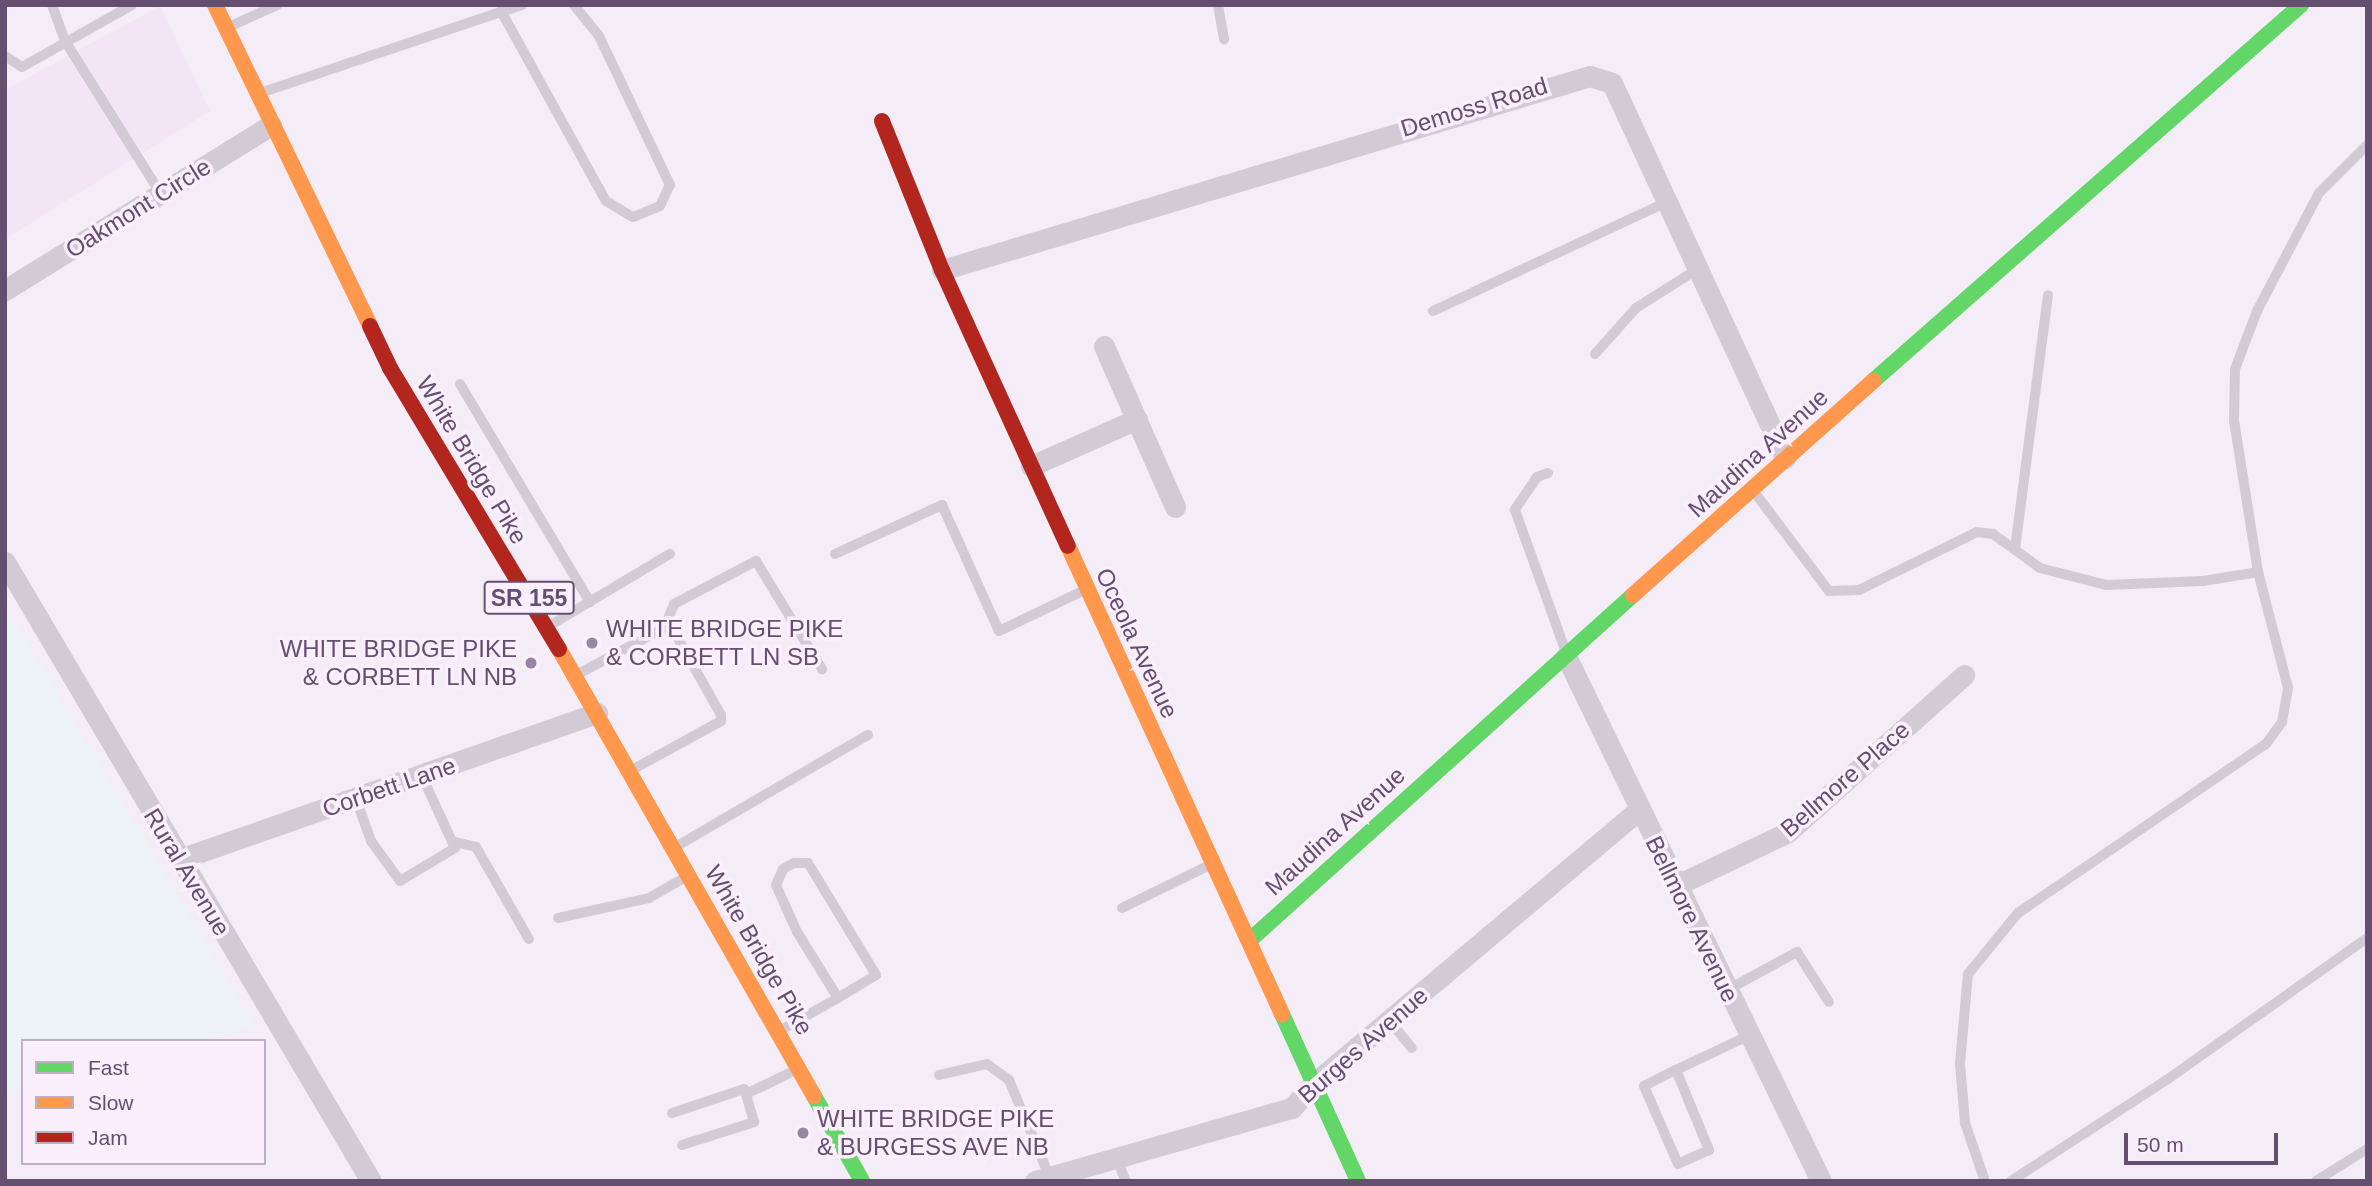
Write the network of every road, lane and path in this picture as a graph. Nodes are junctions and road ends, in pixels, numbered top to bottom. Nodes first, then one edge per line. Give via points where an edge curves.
1 (52, 5) edge
2 (132, 5) edge
3 (215, 5) edge
4 (277, 5) edge
5 (522, 5) edge
6 (574, 5) edge
7 (1218, 5) edge
8 (2301, 5) edge
9 (501, 11) junction
10 (226, 28) junction
11 (1224, 39) dead end
12 (65, 41) junction
13 (5, 56) edge
14 (257, 94) junction
15 (882, 121) dead end
16 (271, 125) junction
17 (2367, 145) edge
18 (161, 194) junction
19 (1667, 202) junction
20 (1698, 269) junction
21 (942, 270) junction
22 (5, 290) edge
23 (2048, 295) dead end
24 (1433, 311) dead end
25 (1104, 346) dead end
26 (1595, 354) dead end
27 (460, 384) dead end
28 (1137, 419) junction
29 (1786, 457) junction
30 (1031, 466) junction
31 (1548, 473) dead end
32 (1751, 488) junction
33 (1175, 507) dead end
34 (2015, 549) junction
35 (670, 554) dead end
36 (835, 554) dead end
37 (5, 562) edge
38 (2258, 572) junction
39 (1087, 589) junction
40 (590, 602) junction
41 (547, 628) junction
42 (664, 628) junction
43 (1566, 656) junction
44 (822, 669) dead end
45 (1964, 675) dead end
46 (575, 676) junction
47 (597, 713) junction
48 (868, 735) dead end
49 (630, 771) junction
50 (422, 776) junction
51 (356, 799) junction
52 (1639, 810) junction
53 (456, 842) junction
54 (674, 848) junction
55 (180, 859) junction
56 (1214, 863) junction
57 (690, 875) junction
58 (1677, 885) junction
59 (1122, 908) dead end
60 (558, 918) dead end
61 (2367, 938) edge
62 (529, 939) dead end
63 (1250, 940) junction
64 (1727, 990) junction
65 (838, 998) junction
66 (1829, 1002) dead end
67 (1389, 1020) junction
68 (779, 1032) junction
69 (1748, 1036) junction
70 (1412, 1048) dead end
71 (799, 1068) junction
72 (1676, 1070) junction
73 (939, 1075) dead end
74 (1312, 1085) junction
75 (746, 1094) junction
76 (672, 1113) dead end
77 (682, 1145) dead end
78 (2367, 1149) edge
79 (1116, 1158) junction
80 (1045, 1179) edge
81 (371, 1181) edge
82 (862, 1181) edge
83 (1126, 1181) edge
84 (1358, 1181) edge
85 (1821, 1181) edge
86 (1986, 1181) edge
87 (2011, 1181) edge
88 (2316, 1181) edge

1 - 12 lane
2 - 12 lane
3 - 10 street, White Bridge Pike / SR 155
4 - 10 lane
5 - 9 lane
6 - 9 lane via 599,36 670,185 660,206 633,217 606,201
7 - 11 lane
8 - 29 street, Maudina Avenue
9 - 14 lane
10 - 14 street, White Bridge Pike / SR 155
12 - 13 lane via 22,67
12 - 18 lane
14 - 16 street, White Bridge Pike / SR 155
15 - 21 street, Oceola Avenue
16 - 18 street, Oakmont Circle
16 - 41 street, White Bridge Pike / SR 155 via 390,368
17 - 38 lane via 2319,193 2257,311 2235,369 2234,421
18 - 22 street, Oakmont Circle
19 - 20 street, Demoss Road
19 - 21 street, Demoss Road via 1612,83 1590,76
19 - 24 lane
20 - 26 lane via 1636,308
20 - 29 street, Demoss Road
21 - 30 street, Oceola Avenue
23 - 34 lane
25 - 28 street
27 - 40 lane
28 - 30 street
28 - 33 street
29 - 32 street, Maudina Avenue
30 - 39 street, Oceola Avenue
31 - 43 lane via 1537,477 1515,510 1564,639
32 - 34 lane via 1829,591 1859,590 1977,532 1993,534
32 - 43 street, Maudina Avenue
34 - 38 lane via 2040,568 2106,585 2203,581
35 - 40 lane
36 - 39 lane via 943,505 999,631
37 - 55 street, Rural Avenue
38 - 86 lane via 2288,688 2282,722 2266,744 2018,914 1968,974 1961,1019 1965,1123
39 - 56 street, Oceola Avenue
40 - 41 lane
41 - 46 street, White Bridge Pike / SR 155
42 - 44 lane via 674,604 756,561 762,564
42 - 46 lane
42 - 49 lane via 677,634 720,721
43 - 52 street, Bellmore Avenue
43 - 63 street, Maudina Avenue
45 - 58 street, Bellmore Place via 1788,832
46 - 47 street, White Bridge Pike / SR 155
47 - 49 street, White Bridge Pike / SR 155
47 - 50 street, Corbett Lane
48 - 54 lane
49 - 54 street, White Bridge Pike / SR 155
50 - 51 street, Corbett Lane
50 - 53 lane
51 - 53 lane via 371,841 395,880 455,848
51 - 55 street, Corbett Lane
52 - 58 street, Bellmore Avenue
52 - 67 street, Burges Avenue
53 - 62 lane via 476,847
54 - 57 street, White Bridge Pike / SR 155
55 - 81 street, Rural Avenue
56 - 59 lane
56 - 63 street, Oceola Avenue
57 - 60 lane via 649,898
57 - 68 street, White Bridge Pike / SR 155
58 - 64 street, Bellmore Avenue
61 - 87 lane via 2168,1079
63 - 74 street, Oceola Avenue
64 - 66 lane via 1797,953
64 - 69 street, Bellmore Avenue
65 - 65 lane via 876,975 808,863 794,863 783,869 776,885 797,932
65 - 68 lane
67 - 70 lane
67 - 74 street, Burges Avenue
68 - 71 street, White Bridge Pike / SR 155
69 - 72 lane
69 - 85 street, Bellmore Avenue
71 - 75 lane
71 - 82 street, White Bridge Pike / SR 155
72 - 72 lane via 1644,1086 1678,1164 1709,1150
73 - 80 lane via 987,1064 1009,1080
74 - 79 street, Burges Avenue via 1292,1108
74 - 84 street, Oceola Avenue
75 - 76 lane via 744,1090
75 - 77 lane via 754,1122
78 - 88 lane
79 - 80 street, Burges Avenue
79 - 83 lane

